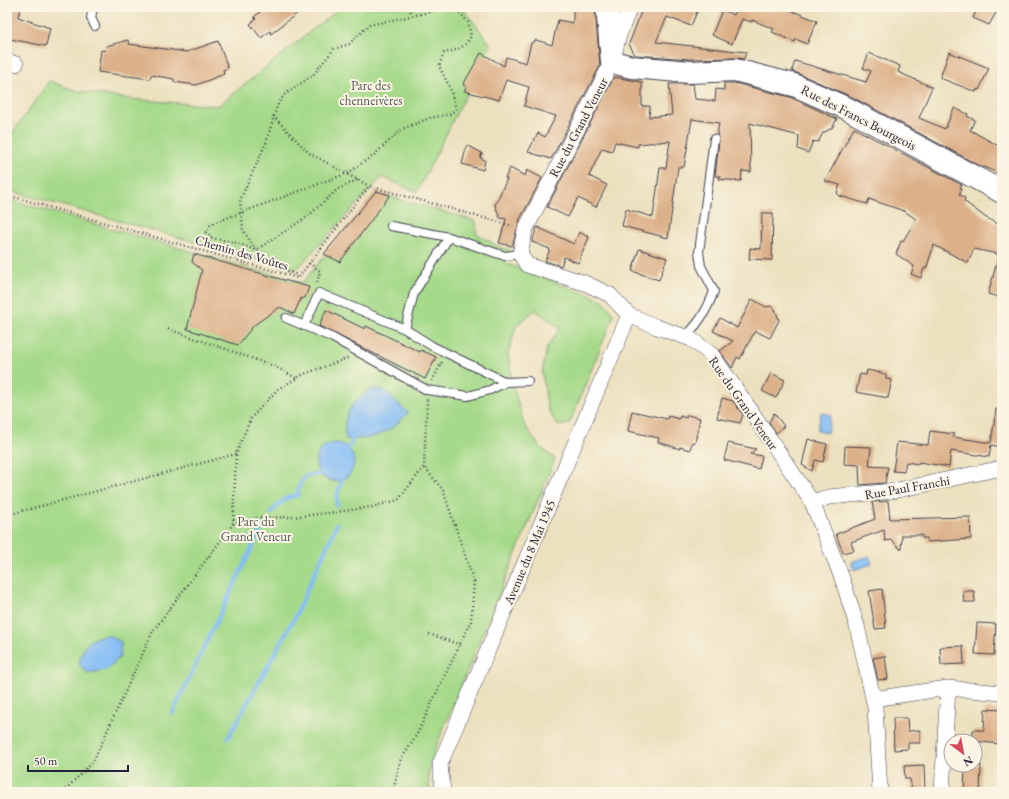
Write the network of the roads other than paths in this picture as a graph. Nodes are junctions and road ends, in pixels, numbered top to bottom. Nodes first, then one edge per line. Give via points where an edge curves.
1 (93, 7) edge
2 (607, 7) edge
3 (630, 7) edge
4 (95, 26) dead end
5 (612, 62) junction
6 (714, 139) dead end
7 (1002, 192) edge
8 (391, 226) dead end
9 (449, 237) junction
10 (520, 254) junction
11 (630, 315) junction
12 (286, 318) dead end
13 (304, 326) junction
14 (405, 329) junction
15 (684, 337) junction
16 (528, 381) dead end
17 (506, 382) junction
18 (1002, 468) edge
19 (812, 502) junction
20 (948, 688) junction
21 (1002, 693) edge
22 (873, 699) junction
23 (443, 792) edge
24 (880, 792) edge
25 (942, 792) edge

1 - 4 lane via 91,18
2 - 5 main road
3 - 5 street, Rue du Grand Veneur
5 - 7 main road, Rue des Francs Bourgeois via 632,67 690,72 735,70 794,85 846,108
5 - 10 street, Rue du Grand Veneur via 525,230
6 - 15 lane via 699,252 701,266 714,290 708,306
8 - 9 lane
9 - 10 lane via 505,256
9 - 14 lane via 414,293
10 - 11 street, Rue du Grand Veneur via 527,265 585,283 610,295
11 - 15 street, Rue du Grand Veneur
11 - 23 street, Avenue du 8 Mai 1945 via 440,764
12 - 13 lane
13 - 14 lane via 319,293
13 - 17 lane via 332,338 427,390 468,396
14 - 17 lane
15 - 19 street, Rue du Grand Veneur via 691,339 712,355
16 - 17 lane
18 - 19 street, Rue Paul Franchi via 893,492 829,497
19 - 22 street, Rue du Grand Veneur via 851,605
20 - 21 street
20 - 22 street
20 - 25 street
22 - 24 street, Rue du Grand Veneur via 877,722

